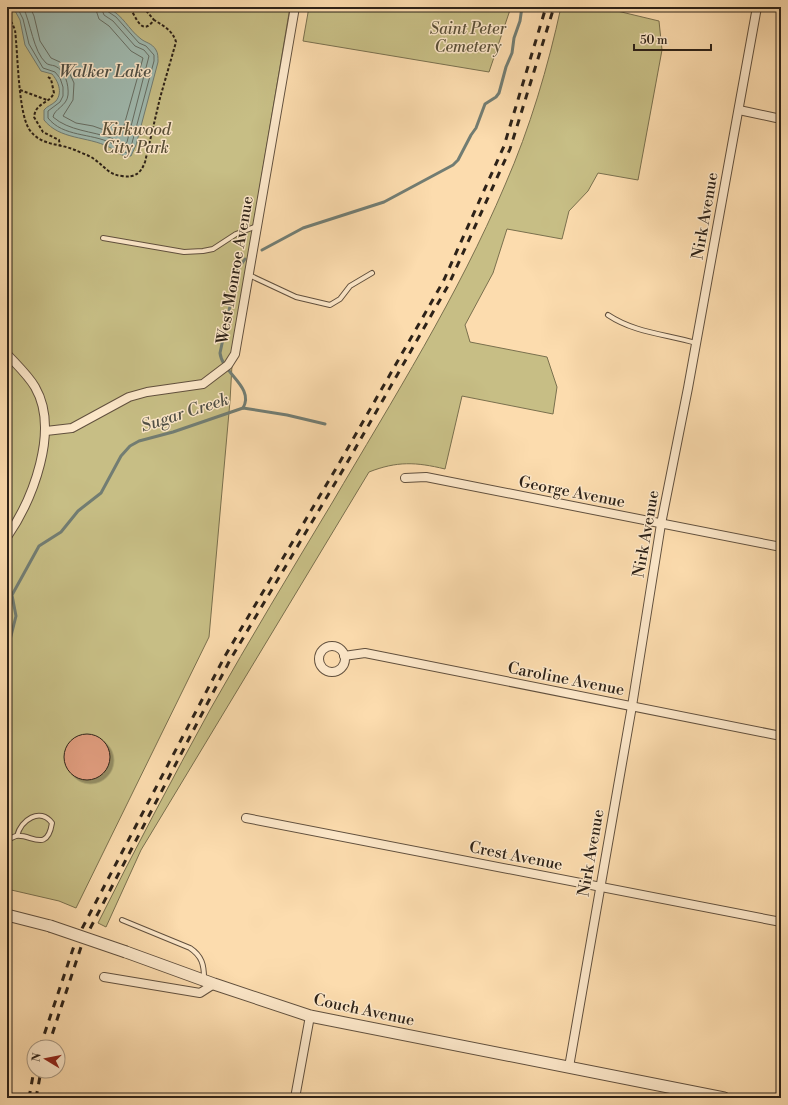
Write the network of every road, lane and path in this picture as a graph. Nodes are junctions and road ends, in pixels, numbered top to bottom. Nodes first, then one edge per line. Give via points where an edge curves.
1 (129, 7) edge
2 (143, 7) edge
3 (295, 7) edge
4 (757, 7) edge
5 (7, 18) edge
6 (154, 20) junction
7 (48, 77) dead end
8 (20, 90) junction
9 (48, 100) junction
10 (739, 110) junction
11 (781, 119) edge
12 (60, 146) junction
13 (257, 226) junction
14 (103, 238) dead end
15 (249, 274) junction
16 (372, 274) dead end
17 (608, 315) dead end
18 (696, 344) junction
19 (7, 354) edge
20 (46, 431) junction
21 (405, 478) dead end
22 (660, 524) junction
23 (7, 537) edge
24 (781, 547) edge
25 (344, 656) dead end
26 (632, 706) junction
27 (781, 736) edge
28 (246, 818) dead end
29 (17, 836) junction
30 (7, 840) edge
31 (599, 886) junction
32 (7, 915) edge
33 (122, 920) dead end
34 (781, 922) edge
35 (104, 977) dead end
36 (209, 982) junction
37 (310, 1016) junction
38 (569, 1067) junction
39 (294, 1098) edge
40 (724, 1098) edge

1 - 6 path via 141,25 146,27
2 - 6 path
3 - 13 street, West Monroe Avenue
4 - 10 street, Nirk Avenue
5 - 8 path via 15,30
6 - 12 path via 170,31 176,42 142,170 134,176 121,176 107,171 91,157
7 - 9 path via 54,89
8 - 9 path
8 - 12 path via 23,114 28,128 43,142
9 - 12 path via 36,108 35,122 43,132 59,140
10 - 11 street
10 - 18 street, Nirk Avenue
13 - 14 lane via 236,234 213,249 203,251 184,252
13 - 15 street, West Monroe Avenue
15 - 16 lane via 296,297 330,305 340,299 350,286
15 - 20 street, West Monroe Avenue via 235,354 228,365 214,377 203,384 191,387 147,392 129,397 72,428
17 - 18 lane via 640,331
18 - 22 street, Nirk Avenue
19 - 20 street via 35,387
20 - 23 street via 32,489 20,518
21 - 22 street, George Avenue via 426,477
22 - 24 street, George Avenue
22 - 26 street, Nirk Avenue
25 - 26 street, Caroline Avenue via 365,653
26 - 27 street, Caroline Avenue
26 - 31 street, Nirk Avenue
28 - 31 street, Crest Avenue
29 - 29 lane via 40,840 50,831 52,823 42,815 33,816 25,822
29 - 30 lane
31 - 34 street, Crest Avenue
31 - 38 street, Nirk Avenue
32 - 36 street, Couch Avenue, bridge via 50,926
33 - 36 lane via 198,953
35 - 36 street via 200,993
36 - 37 street, Couch Avenue
37 - 38 street, Couch Avenue
37 - 39 street
38 - 40 street, Couch Avenue

